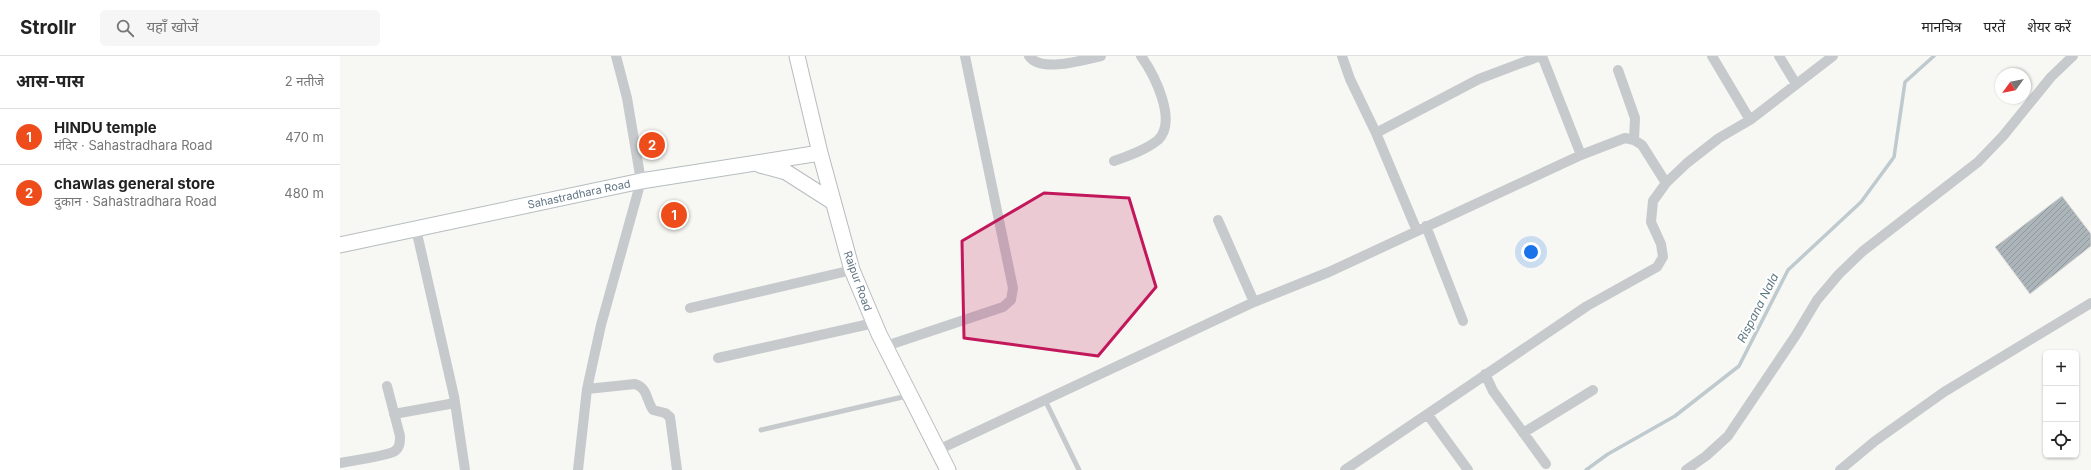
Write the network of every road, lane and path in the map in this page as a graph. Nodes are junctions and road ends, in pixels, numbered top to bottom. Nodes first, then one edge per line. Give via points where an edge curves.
1 (616, 56) edge
2 (797, 56) edge
3 (965, 56) edge
4 (1029, 56) edge
5 (1100, 56) edge
6 (1141, 56) edge
7 (1342, 56) edge
8 (1541, 56) edge
9 (1712, 56) edge
10 (1779, 56) edge
11 (1833, 56) edge
12 (2074, 56) edge
13 (1618, 70) dead end
14 (1796, 84) junction
15 (1750, 120) junction
16 (1376, 133) junction
17 (1634, 140) junction
18 (820, 152) junction
19 (1580, 155) junction
20 (1114, 161) dead end
21 (756, 164) junction
22 (641, 181) junction
23 (1666, 183) junction
24 (833, 202) junction
25 (1218, 220) dead end
26 (1426, 226) junction
27 (416, 229) junction
28 (1417, 231) junction
29 (340, 245) edge
30 (852, 270) junction
31 (1254, 302) junction
32 (2091, 303) edge
33 (690, 308) dead end
34 (1463, 321) dead end
35 (874, 322) junction
36 (886, 346) junction
37 (718, 358) dead end
38 (1485, 374) junction
39 (387, 386) dead end
40 (587, 389) junction
41 (1593, 390) dead end
42 (910, 395) junction
43 (1045, 400) junction
44 (455, 403) junction
45 (394, 414) junction
46 (1428, 415) junction
47 (761, 430) dead end
48 (1523, 433) junction
49 (938, 450) junction
50 (340, 463) edge
51 (1546, 464) dead end
52 (465, 470) edge
53 (578, 470) edge
54 (677, 470) edge
55 (948, 470) edge
56 (1079, 470) edge
57 (1346, 470) edge
58 (1468, 470) edge
59 (1686, 470) edge
60 (1840, 470) edge

1 - 22 street via 627,98
2 - 18 main road, Raipur Road
3 - 36 street via 1013,288 1011,300 1003,307
4 - 5 street via 1035,62 1046,65
6 - 20 street via 1149,67 1166,111 1166,126 1158,140 1136,153
7 - 16 street
8 - 16 street via 1479,79
8 - 19 street
9 - 15 street
10 - 14 street
11 - 14 street
12 - 59 street via 2051,77 2003,136 1978,162 1863,251 1839,274 1818,300 1728,436
13 - 17 street via 1635,118
14 - 15 street
15 - 23 street via 1719,138 1686,163
16 - 28 street
17 - 19 street via 1625,138
17 - 23 street via 1642,145
18 - 21 main road, Sahastradhara Road
18 - 24 main road, Raipur Road
19 - 26 street
21 - 22 main road, Sahastradhara Road
21 - 24 main road via 786,172
22 - 27 main road, Sahastradhara Road
22 - 40 street via 601,325
23 - 38 street via 1653,201 1651,222 1661,244 1663,257 1656,266 1587,306
24 - 30 main road, Raipur Road
25 - 31 street
26 - 28 street
26 - 34 street
27 - 29 main road, Sahastradhara Road
27 - 44 street
28 - 31 street via 1329,272
30 - 33 street
30 - 35 main road, Raipur Road
31 - 43 street
32 - 60 street via 1944,392 1875,441
35 - 36 main road, Raipur Road
35 - 37 street
36 - 42 main road, Raipur Road
38 - 46 street
38 - 48 street via 1493,391
39 - 45 street
40 - 53 street
40 - 54 street via 635,384 641,386 653,410 670,417
41 - 48 street
42 - 47 lane
42 - 49 main road, Raipur Road
43 - 49 street
43 - 56 lane
44 - 45 street
44 - 52 street
45 - 50 street via 400,436 400,444 395,451
46 - 57 street
46 - 58 street
48 - 51 street
49 - 55 main road, Raipur Road

